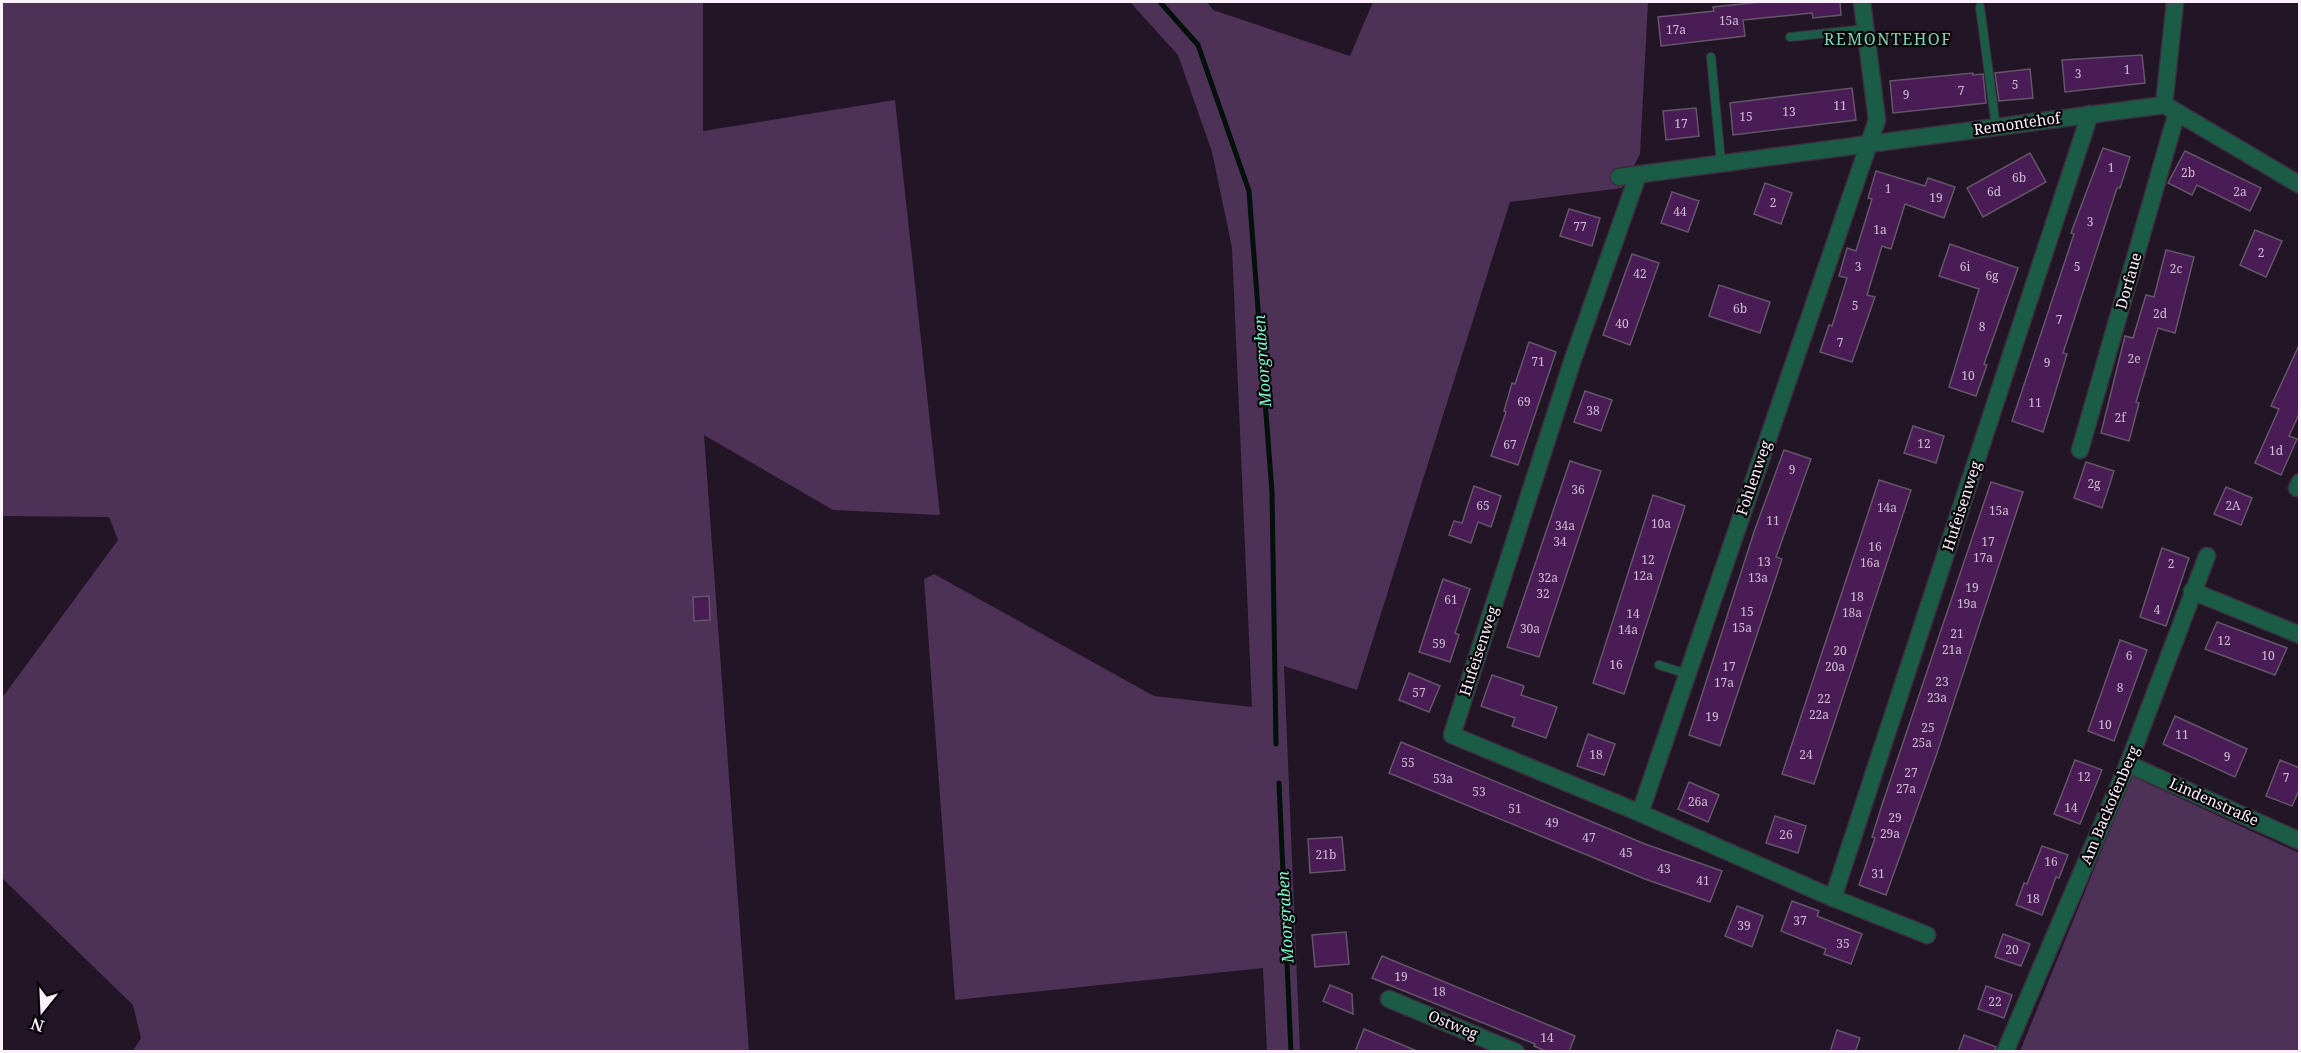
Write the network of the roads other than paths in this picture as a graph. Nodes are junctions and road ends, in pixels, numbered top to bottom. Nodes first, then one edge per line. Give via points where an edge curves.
1 (1862, 2) edge
2 (2175, 2) edge
3 (1980, 7) dead end
4 (1866, 29) junction
5 (1790, 37) dead end
6 (1711, 57) dead end
7 (2171, 108) junction
8 (2090, 114) junction
9 (1996, 127) junction
10 (1869, 143) junction
11 (1721, 163) junction
12 (1638, 174) junction
13 (1618, 177) dead end
14 (2300, 184) edge
15 (2080, 450) dead end
16 (2207, 556) dead end
17 (2192, 591) junction
18 (2300, 635) edge
19 (1659, 665) dead end
20 (1687, 674) junction
21 (2128, 764) junction
22 (1640, 813) junction
23 (2300, 841) edge
24 (1833, 898) junction
25 (1927, 935) dead end
26 (1389, 999) dead end
27 (1516, 1052) edge
28 (2005, 1052) edge

1 - 4 street
2 - 7 street, Dorfaue
3 - 9 lane
4 - 5 lane
4 - 10 street via 1877,120
6 - 11 lane
7 - 8 street, Remontehof
7 - 14 street
7 - 15 street, Dorfaue
8 - 9 street, Remontehof
8 - 24 street, Hufeisenweg
9 - 10 street, Remontehof
10 - 11 street, Remontehof
10 - 20 street, Fohlenweg
11 - 12 street, Remontehof
12 - 13 street, Remontehof
12 - 22 street, Hufeisenweg via 1573,359 1452,735
16 - 17 street, Am Backofenberg
17 - 18 street
17 - 21 street, Am Backofenberg
19 - 20 lane
20 - 22 street, Fohlenweg
21 - 23 street, Lindenstraße
21 - 28 street, Am Backofenberg
22 - 24 street, Hufeisenweg
24 - 25 street, Hufeisenweg
26 - 27 street, Ostweg

